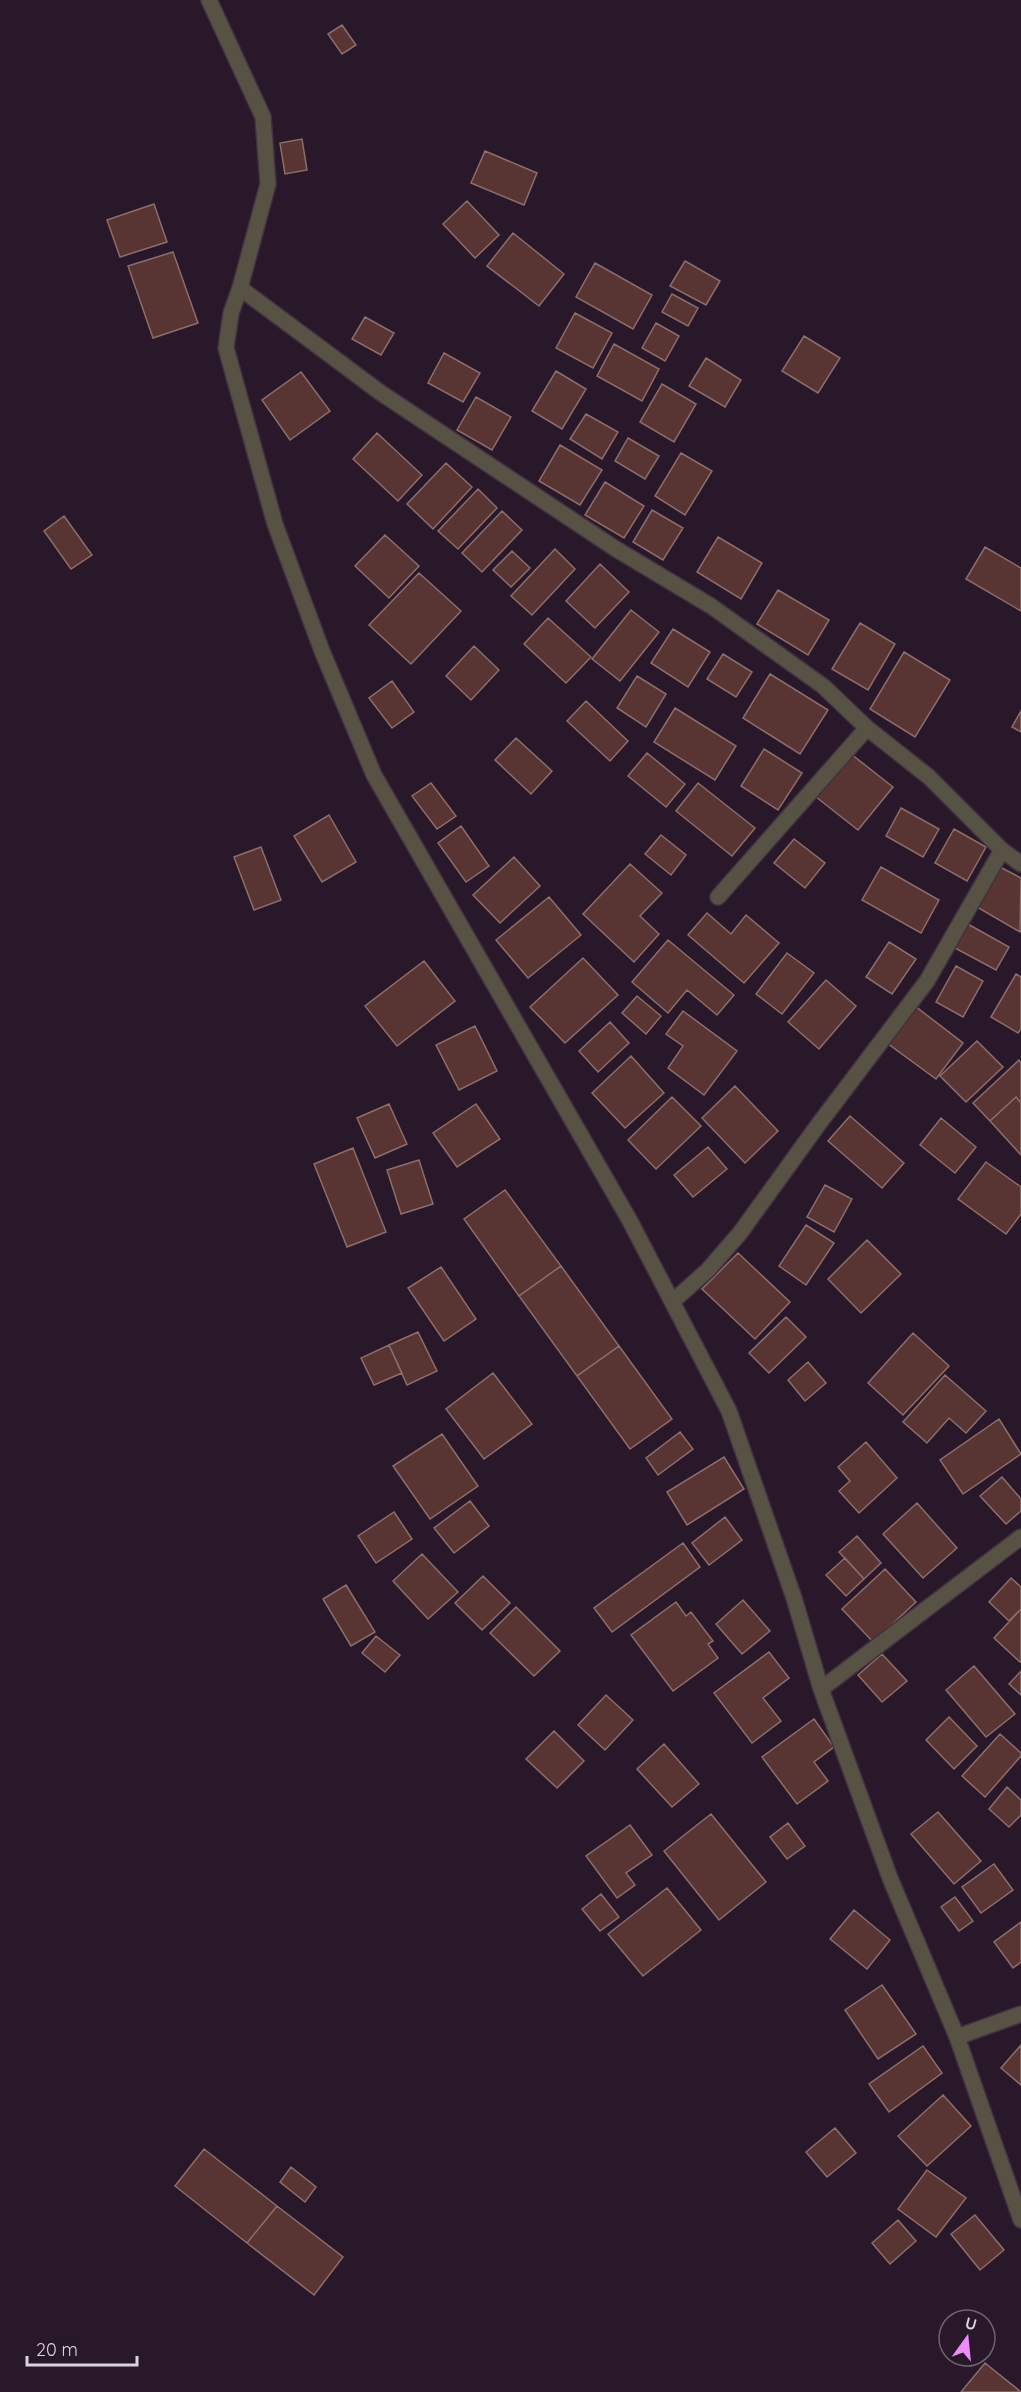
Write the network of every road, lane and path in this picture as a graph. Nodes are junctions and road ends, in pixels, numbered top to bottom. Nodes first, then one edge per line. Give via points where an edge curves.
1 (209, 0) edge
2 (240, 288) junction
3 (867, 728) junction
4 (1002, 850) junction
5 (1021, 864) edge
6 (718, 897) dead end
7 (672, 1302) junction
8 (1021, 1537) edge
9 (821, 1689) junction
10 (1021, 2014) edge
11 (957, 2037) junction
12 (1021, 2220) edge

1 - 2 street via 263,117 268,184
2 - 3 street via 381,393 616,549 720,612 823,686
2 - 7 street via 231,313 226,348 240,405 275,524 374,775 630,1221
3 - 4 street via 929,777
3 - 6 street
4 - 5 street
4 - 7 street via 927,981 741,1233
7 - 9 street via 729,1411 795,1598
8 - 9 street
9 - 11 street via 890,1878
10 - 11 street
11 - 12 street

